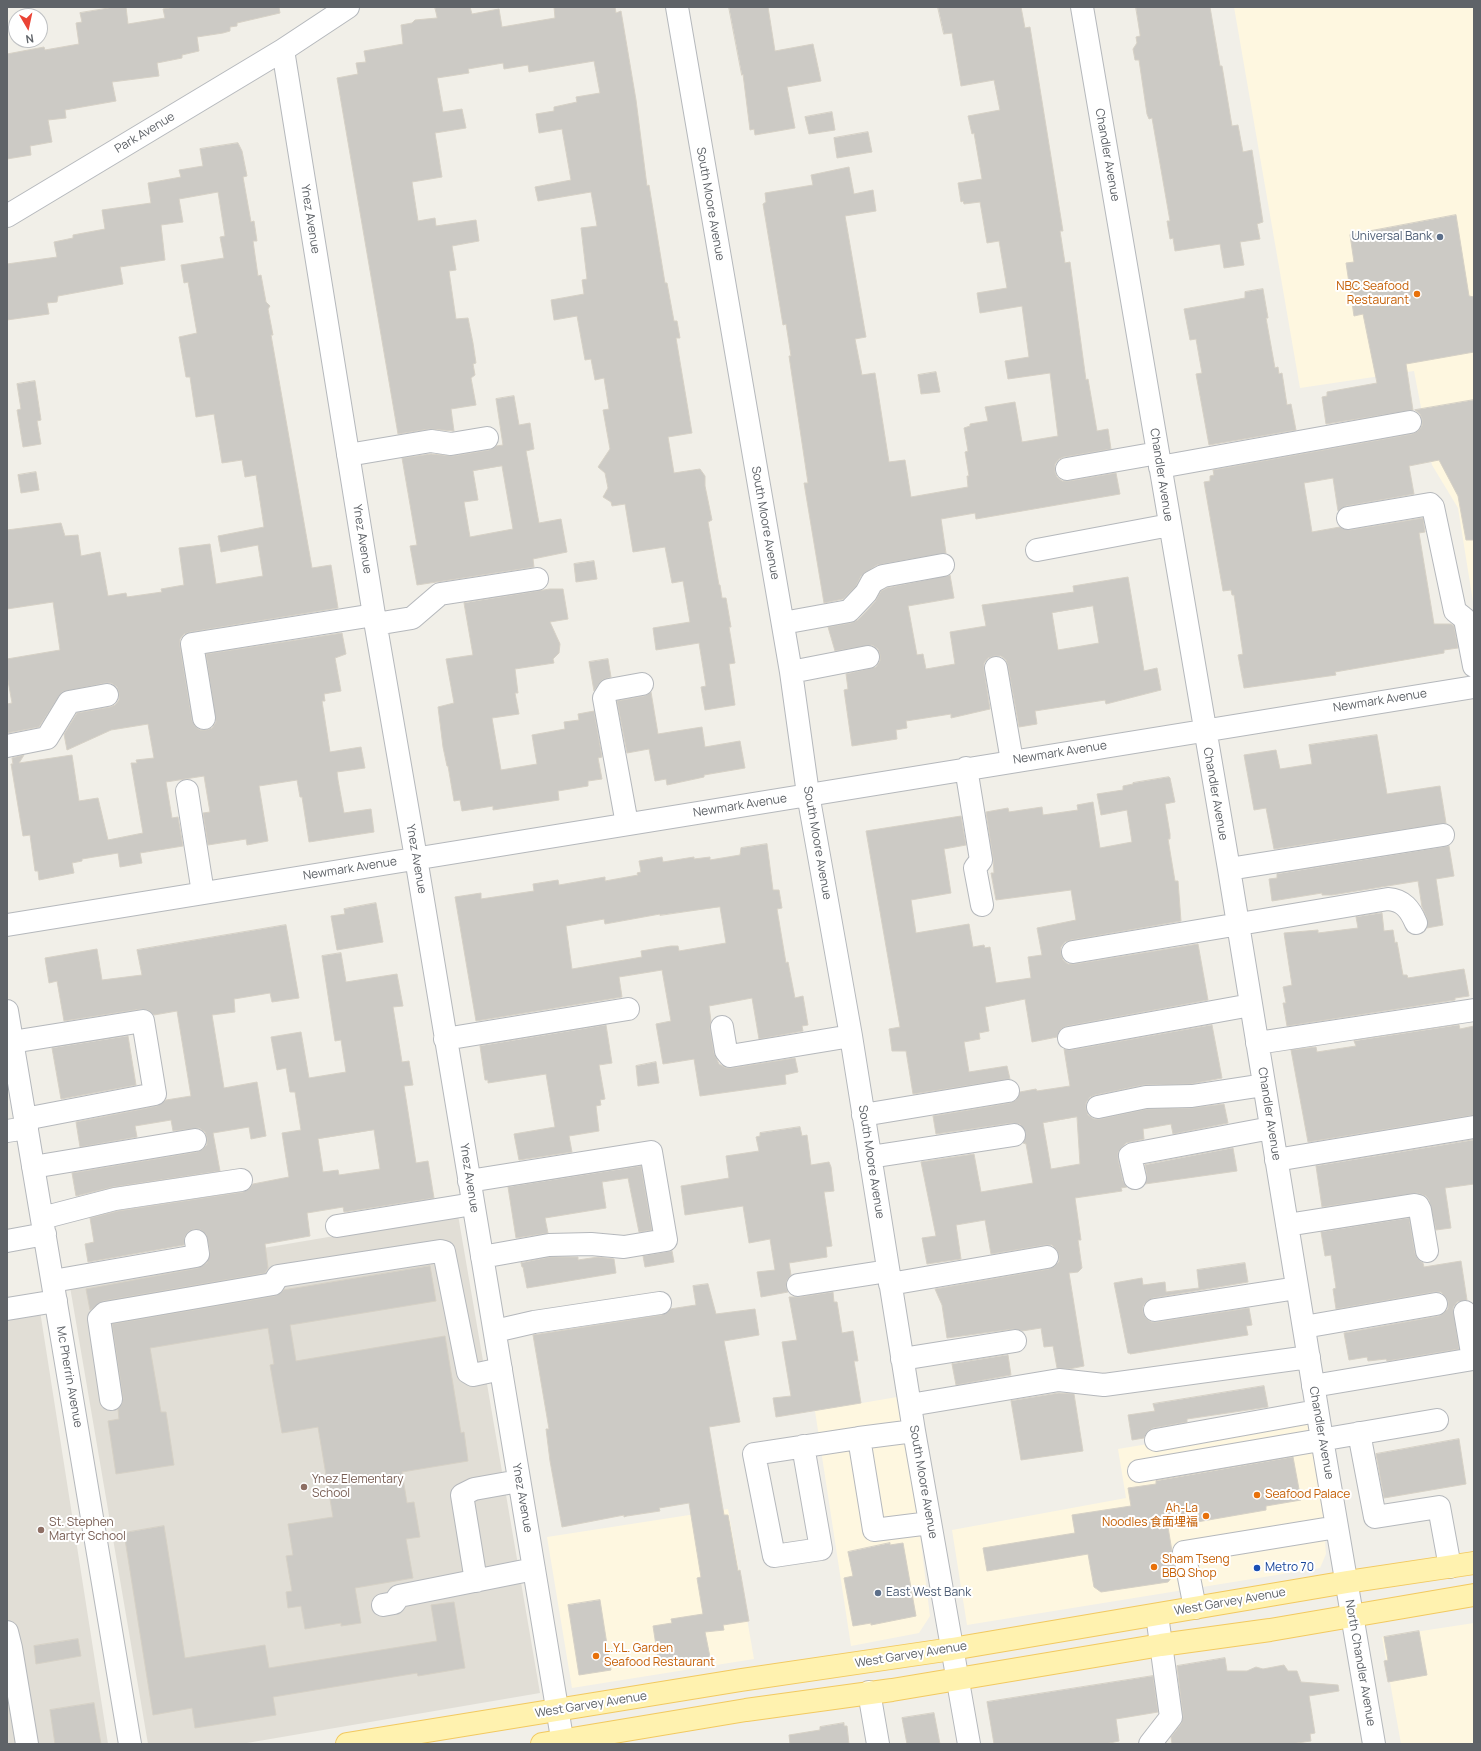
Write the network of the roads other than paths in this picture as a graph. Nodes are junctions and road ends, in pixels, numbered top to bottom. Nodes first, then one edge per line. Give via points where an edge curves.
1 (348, 7) edge
2 (677, 7) edge
3 (1082, 7) edge
4 (283, 50) junction
5 (7, 216) edge
6 (1410, 422) dead end
7 (487, 438) dead end
8 (348, 455) junction
9 (1159, 460) junction
10 (1066, 469) dead end
11 (1348, 518) dead end
12 (1170, 525) junction
13 (1037, 550) dead end
14 (943, 565) dead end
15 (537, 579) dead end
16 (375, 619) junction
17 (783, 624) junction
18 (868, 657) dead end
19 (1474, 666) edge
20 (996, 668) dead end
21 (791, 672) junction
22 (642, 684) dead end
23 (1474, 687) edge
24 (107, 695) dead end
25 (204, 718) dead end
26 (1204, 729) junction
27 (7, 746) edge
28 (1012, 761) junction
29 (966, 768) junction
30 (187, 791) dead end
31 (808, 794) junction
32 (627, 824) junction
33 (1443, 835) dead end
34 (416, 858) junction
35 (1229, 869) junction
36 (203, 893) junction
37 (982, 905) dead end
38 (1416, 922) dead end
39 (1238, 923) junction
40 (7, 925) edge
41 (1073, 952) dead end
42 (1251, 1005) junction
43 (628, 1010) dead end
44 (1474, 1010) edge
45 (7, 1011) edge
46 (722, 1027) dead end
47 (851, 1036) junction
48 (1069, 1038) dead end
49 (445, 1039) junction
50 (12, 1042) junction
51 (1257, 1043) junction
52 (1264, 1085) junction
53 (1008, 1091) dead end
54 (1098, 1107) dead end
55 (864, 1114) junction
56 (20, 1126) edge
57 (1474, 1127) edge
58 (1271, 1128) junction
59 (1014, 1135) dead end
60 (195, 1140) dead end
61 (870, 1157) junction
62 (1276, 1160) junction
63 (33, 1167) junction
64 (1135, 1178) dead end
65 (241, 1180) dead end
66 (469, 1181) junction
67 (1405, 1197) dead end
68 (473, 1204) junction
69 (1286, 1220) junction
70 (43, 1226) junction
71 (337, 1226) dead end
72 (7, 1241) edge
73 (196, 1241) dead end
74 (1427, 1251) dead end
75 (482, 1257) junction
76 (1047, 1258) dead end
77 (889, 1277) junction
78 (798, 1285) dead end
79 (1297, 1288) junction
80 (54, 1291) junction
81 (660, 1303) dead end
82 (1436, 1304) dead end
83 (7, 1309) edge
84 (1155, 1310) dead end
85 (1466, 1312) dead end
86 (1304, 1327) junction
87 (495, 1331) junction
88 (1015, 1341) dead end
89 (1309, 1357) junction
90 (902, 1359) junction
91 (501, 1369) junction
92 (1474, 1372) edge
93 (1315, 1398) junction
94 (111, 1399) dead end
95 (910, 1405) junction
96 (1437, 1420) dead end
97 (914, 1430) junction
98 (1359, 1433) junction
99 (859, 1438) junction
100 (1322, 1439) junction
101 (1156, 1440) dead end
102 (803, 1446) junction
103 (1139, 1471) dead end
104 (519, 1481) junction
105 (930, 1522) junction
106 (1337, 1527) junction
107 (1474, 1563) edge
108 (1450, 1567) junction
109 (534, 1569) junction
110 (476, 1580) junction
111 (1347, 1582) junction
112 (1474, 1595) edge
113 (383, 1605) dead end
114 (1195, 1608) junction
115 (1157, 1615) junction
116 (1352, 1616) junction
117 (7, 1632) edge
118 (1161, 1645) junction
119 (952, 1649) junction
120 (783, 1674) junction
121 (958, 1678) junction
122 (869, 1692) junction
123 (788, 1704) junction
124 (557, 1711) junction
125 (556, 1743) edge
126 (27, 1744) edge
127 (130, 1744) edge
128 (347, 1744) edge
129 (878, 1744) edge
130 (969, 1744) edge
131 (1150, 1744) edge
132 (1374, 1744) edge

1 - 4 street
2 - 17 street, South Moore Avenue
3 - 9 street, Chandler Avenue
4 - 5 street, Park Avenue
4 - 8 street, Ynez Avenue
6 - 9 street
7 - 8 street via 451,444 431,442
8 - 16 street, Ynez Avenue
9 - 10 street
9 - 12 street, Chandler Avenue
11 - 19 street via 1430,504 1433,506 1455,611 1465,619
12 - 13 street
12 - 26 street, Chandler Avenue
14 - 17 street via 883,576 872,582 866,593 849,611
15 - 16 street via 440,594 412,618
16 - 25 street via 192,644
16 - 34 street, Ynez Avenue
17 - 21 street, South Moore Avenue
18 - 21 street
20 - 28 street
21 - 31 street, South Moore Avenue
22 - 32 street via 609,690 604,698
23 - 26 street, Newmark Avenue
24 - 27 street via 69,702 47,738
26 - 28 street, Newmark Avenue
26 - 35 street, Chandler Avenue
28 - 29 street, Newmark Avenue
29 - 31 street, Newmark Avenue
29 - 37 street via 982,860 975,868
30 - 36 street
31 - 32 street, Newmark Avenue
31 - 47 street, South Moore Avenue
32 - 34 street, Newmark Avenue
33 - 35 street
34 - 36 street, Newmark Avenue
34 - 49 street, Ynez Avenue
35 - 39 street, Chandler Avenue
36 - 40 street, Newmark Avenue
38 - 39 street via 1404,904 1388,899
39 - 41 street
39 - 42 street, Chandler Avenue
42 - 48 street
42 - 51 street, Chandler Avenue
43 - 49 street
44 - 51 street
45 - 50 street, Mc Pherrin Avenue
46 - 47 street via 726,1051 730,1056
47 - 55 street, South Moore Avenue
49 - 66 street, Ynez Avenue
50 - 56 street, Mc Pherrin Avenue
50 - 56 street via 143,1021 156,1094
51 - 52 street, Chandler Avenue
52 - 54 street via 1192,1096 1146,1097
52 - 58 street, Chandler Avenue
53 - 55 street
55 - 61 street, South Moore Avenue
56 - 63 street, Mc Pherrin Avenue
57 - 62 street
58 - 62 street, Chandler Avenue
58 - 64 street via 1133,1154 1130,1156
59 - 61 street
60 - 63 street
61 - 77 street, South Moore Avenue
62 - 69 street, Chandler Avenue
63 - 70 street, Mc Pherrin Avenue
65 - 70 street via 115,1198
66 - 68 street, Ynez Avenue
66 - 75 street via 651,1152 666,1240 624,1247 591,1244 549,1245
67 - 69 street
68 - 71 street
68 - 75 street, Ynez Avenue
69 - 74 street via 1414,1205 1420,1210
69 - 79 street, Chandler Avenue
70 - 72 street
70 - 80 street, Mc Pherrin Avenue
73 - 80 street via 196,1256
75 - 87 street, Ynez Avenue
76 - 77 street
77 - 78 street
77 - 90 street, South Moore Avenue
79 - 84 street
79 - 86 street, Chandler Avenue
80 - 83 street
80 - 127 street, Mc Pherrin Avenue
81 - 87 street via 534,1322
82 - 86 street
85 - 93 street via 1473,1359
86 - 89 street, Chandler Avenue
87 - 91 street, Ynez Avenue
88 - 90 street
89 - 93 street, Chandler Avenue
89 - 95 street via 1104,1385 1059,1380
90 - 95 street, South Moore Avenue
91 - 94 street via 473,1375 468,1372 444,1252 440,1251 278,1276 273,1284 105,1313 100,1319
91 - 104 street, Ynez Avenue
92 - 93 street
93 - 100 street, Chandler Avenue
93 - 101 street
95 - 97 street, South Moore Avenue
96 - 98 street
97 - 99 street
97 - 105 street, South Moore Avenue
98 - 100 street
98 - 108 street via 1375,1518 1439,1507
99 - 102 street
99 - 105 street via 874,1530
100 - 103 street
100 - 106 street, Chandler Avenue
102 - 102 street via 754,1454 774,1556 821,1549
104 - 109 street, Ynez Avenue
104 - 110 street via 474,1489 462,1496
105 - 119 street, South Moore Avenue
106 - 111 street, Chandler Avenue
106 - 114 street via 1184,1552
107 - 108 main road, West Garvey Avenue
108 - 111 main road, West Garvey Avenue
109 - 110 street
109 - 124 street, Ynez Avenue
110 - 113 street via 399,1596 394,1603
111 - 114 main road, West Garvey Avenue
111 - 116 street, North Chandler Avenue
112 - 116 main road
114 - 115 main road, West Garvey Avenue
115 - 118 street
115 - 119 main road, West Garvey Avenue
116 - 118 main road
116 - 132 street, North Chandler Avenue
117 - 126 street via 12,1648
118 - 121 main road
118 - 131 street via 1170,1717
119 - 120 main road, West Garvey Avenue
119 - 121 street, South Moore Avenue
120 - 123 main road
120 - 124 main road, West Garvey Avenue
121 - 122 main road
121 - 130 street, South Moore Avenue
122 - 123 main road
122 - 129 street
123 - 125 main road
124 - 125 street, Ynez Avenue
124 - 128 main road, West Garvey Avenue

